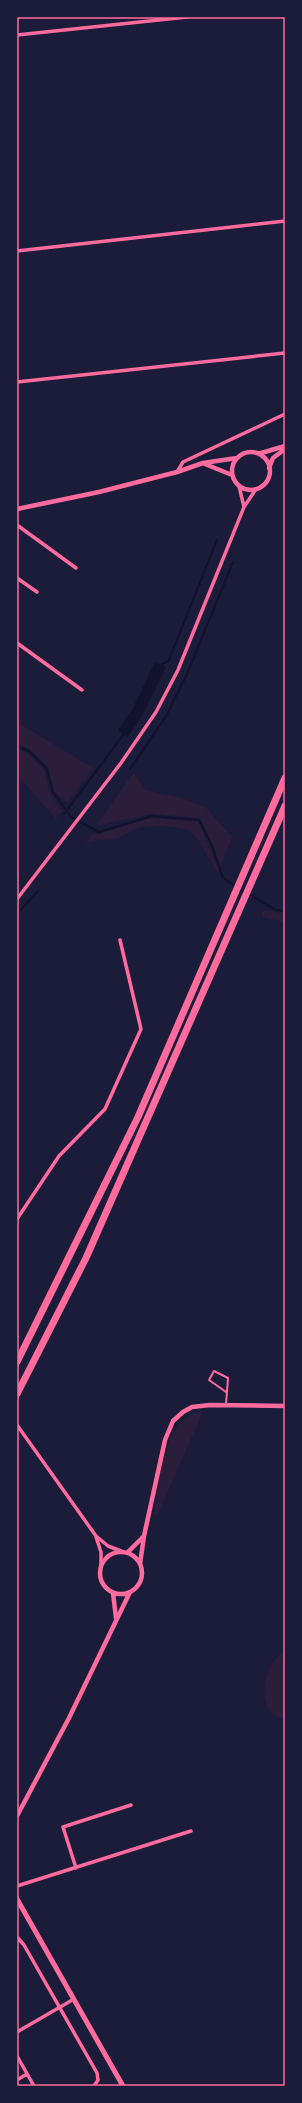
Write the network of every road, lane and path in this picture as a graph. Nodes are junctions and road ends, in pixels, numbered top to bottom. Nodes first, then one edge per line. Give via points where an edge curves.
1 (187, 17) edge
2 (17, 35) edge
3 (285, 221) edge
4 (17, 251) edge
5 (285, 353) edge
6 (17, 382) edge
7 (285, 414) edge
8 (285, 447) edge
9 (258, 454) junction
10 (237, 458) junction
11 (203, 463) junction
12 (269, 468) junction
13 (177, 472) junction
14 (232, 475) junction
15 (239, 486) junction
16 (256, 489) junction
17 (244, 507) junction
18 (17, 509) edge
19 (17, 525) edge
20 (76, 568) dead end
21 (17, 578) edge
22 (37, 592) dead end
23 (17, 643) edge
24 (82, 690) dead end
25 (285, 778) edge
26 (285, 806) edge
27 (17, 899) edge
28 (120, 940) dead end
29 (17, 1219) edge
30 (17, 1362) edge
31 (226, 1392) junction
32 (17, 1394) edge
33 (226, 1404) junction
34 (285, 1406) edge
35 (17, 1425) edge
36 (96, 1536) junction
37 (144, 1536) junction
38 (121, 1551) junction
39 (128, 1552) junction
40 (140, 1564) junction
41 (101, 1565) junction
42 (130, 1592) junction
43 (113, 1593) junction
44 (116, 1620) junction
45 (130, 1805) dead end
46 (17, 1816) edge
47 (191, 1831) dead end
48 (76, 1868) junction
49 (17, 1886) edge
50 (17, 1899) edge
51 (17, 1937) edge
52 (74, 1999) junction
53 (60, 2007) junction
54 (17, 2032) edge
55 (17, 2056) edge
56 (27, 2074) junction
57 (17, 2080) edge
58 (34, 2086) edge
59 (94, 2086) edge
60 (123, 2086) edge

1 - 2 street
3 - 4 street
5 - 6 street
7 - 13 street via 183,462
8 - 9 street
8 - 12 street via 273,458
9 - 10 street via 245,453
9 - 12 street via 266,460
10 - 11 street
10 - 14 street
11 - 13 street
11 - 14 street
12 - 16 street via 267,481
13 - 18 street
14 - 15 street
15 - 16 street via 248,490
15 - 17 street
16 - 17 street
17 - 27 street via 178,670 156,712 121,763
19 - 20 street
21 - 22 street
23 - 24 street
25 - 30 highway via 138,1117
26 - 32 highway via 86,1258
28 - 29 street via 141,1029 105,1109 59,1156
31 - 31 lane via 209,1380 214,1371 228,1378
31 - 33 lane
33 - 34 street
33 - 37 street via 192,1408 173,1421 165,1440
35 - 36 street
36 - 38 street via 108,1546
36 - 41 street via 101,1552
37 - 39 street
37 - 40 street
38 - 39 street
38 - 41 street via 109,1555
39 - 40 street via 136,1557
40 - 42 street via 141,1580
41 - 43 street via 101,1581
42 - 43 street
42 - 44 street
43 - 44 street
44 - 46 street via 69,1718
45 - 48 street via 63,1827
47 - 48 street
48 - 49 street
50 - 52 main road
51 - 53 street
52 - 53 street
52 - 60 main road
53 - 54 street
53 - 59 street via 97,2074 98,2080
55 - 56 street
56 - 57 street
56 - 58 street

